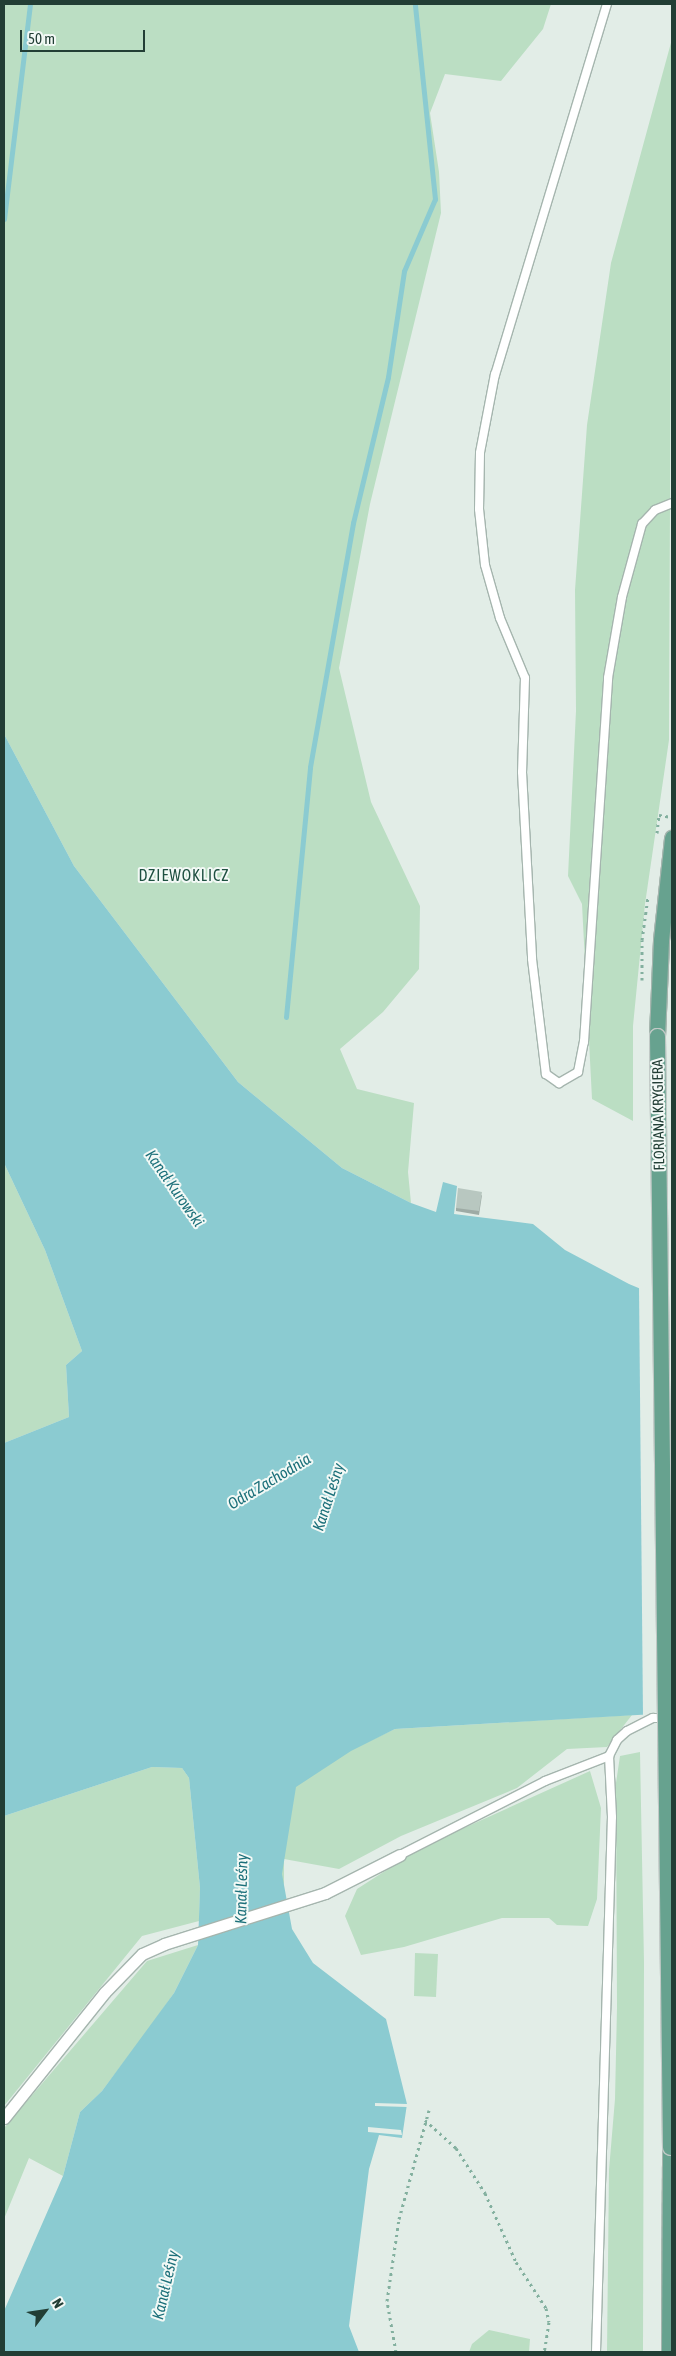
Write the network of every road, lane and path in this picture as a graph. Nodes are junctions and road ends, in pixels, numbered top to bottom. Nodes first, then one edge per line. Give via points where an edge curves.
1 (607, 4) edge
2 (672, 503) edge
3 (672, 838) edge
4 (672, 1718) edge
5 (609, 1756) junction
6 (400, 1855) joint
7 (429, 2110) dead end
8 (4, 2118) edge
9 (425, 2120) junction
10 (396, 2352) edge
11 (544, 2352) edge
12 (596, 2352) edge
13 (669, 2352) edge

1 - 2 lane via 495,374 480,453 479,509 485,565 500,618 525,678 522,772 532,959 546,1074 559,1084 578,1072 584,1042 608,678 620,605 642,524 654,510
3 - 13 main road, FLORIANA KRYGIERA, bridge via 661,940 657,1036 670,2147
4 - 5 lane via 653,1718 627,1730 617,1740
5 - 6 lane via 546,1782
5 - 12 lane via 612,1817
6 - 8 street via 362,1878 312,1898 164,1944 142,1954 105,1992
7 - 9 path
9 - 10 path via 398,2219 387,2302
9 - 11 path via 456,2148 485,2193 516,2262 546,2308 549,2322

